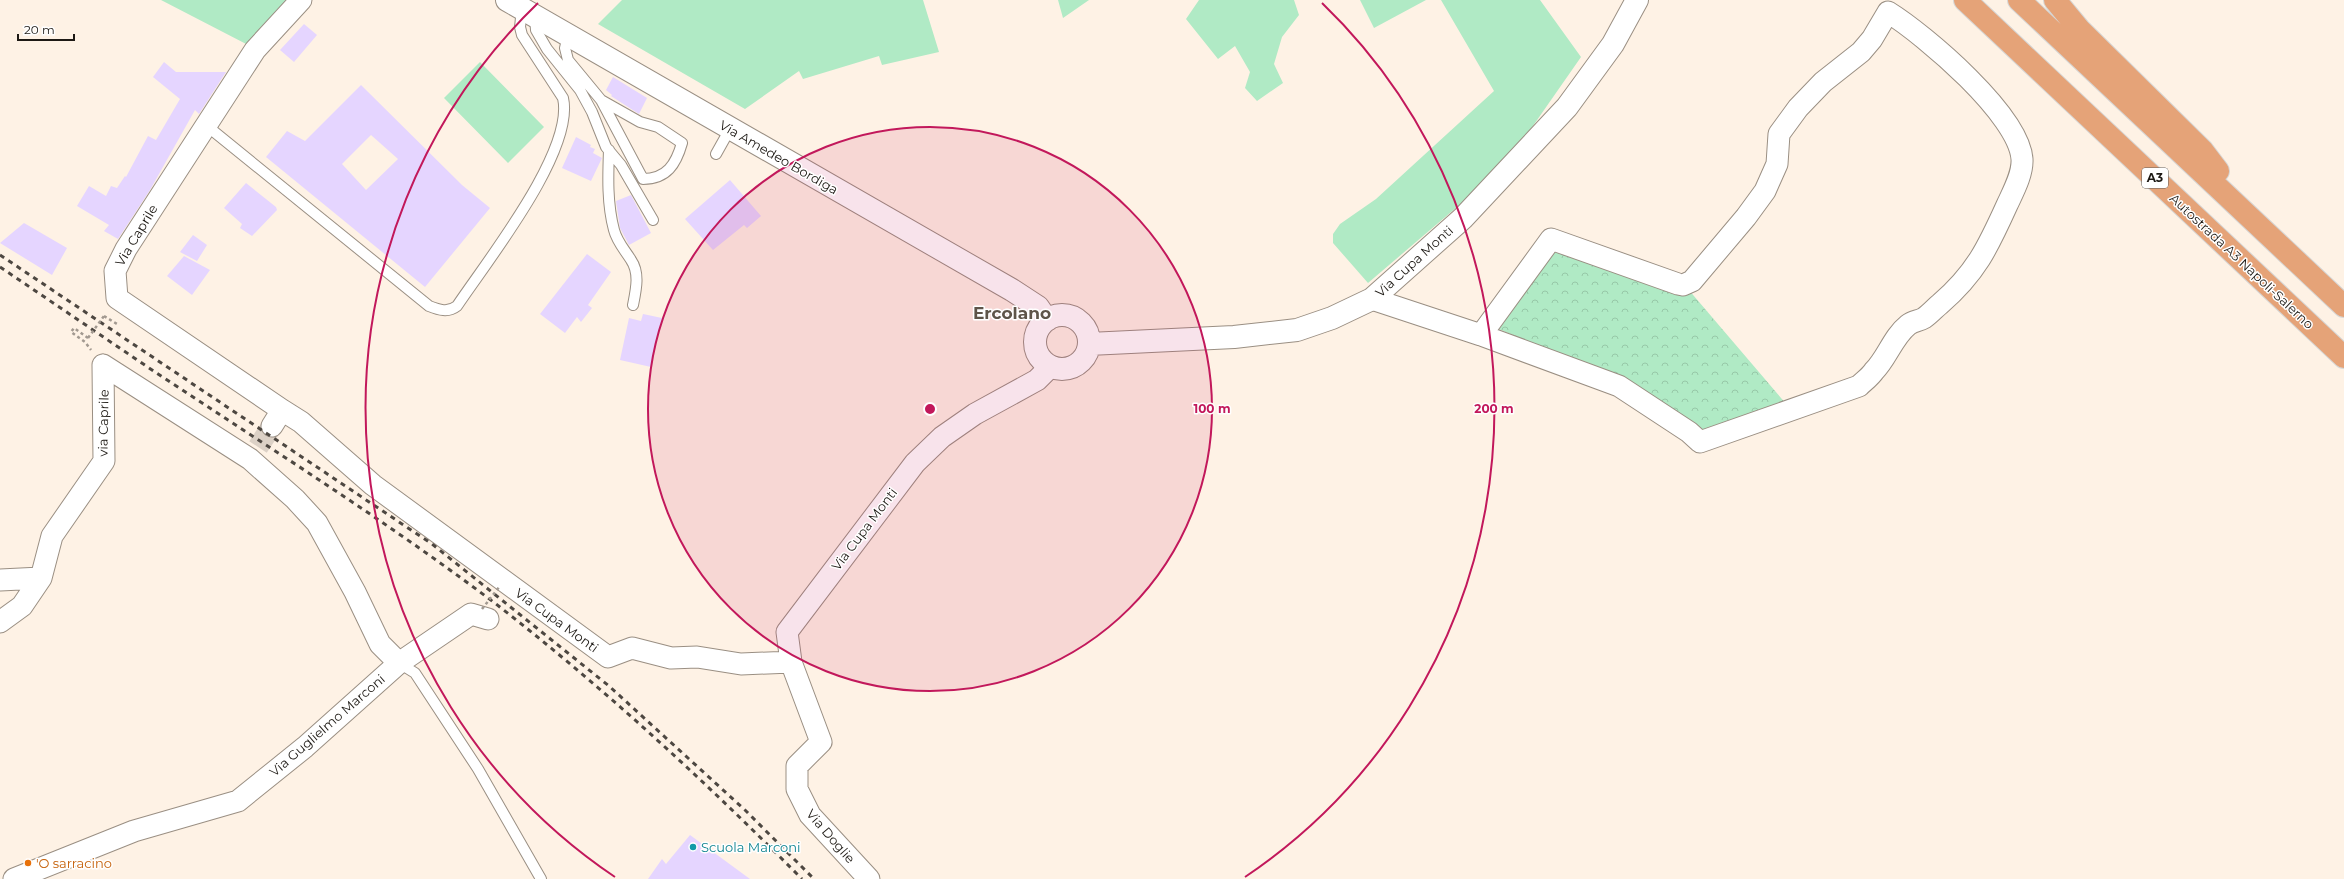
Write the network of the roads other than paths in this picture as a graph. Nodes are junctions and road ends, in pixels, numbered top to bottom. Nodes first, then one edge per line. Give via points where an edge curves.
1 (301, 0) edge
2 (1636, 0) edge
3 (1965, 0) edge
4 (2019, 0) edge
5 (2055, 0) edge
6 (521, 9) edge
7 (568, 35) junction
8 (601, 100) junction
9 (207, 126) junction
10 (730, 130) junction
11 (609, 150) junction
12 (716, 154) dead end
13 (653, 220) dead end
14 (2261, 226) junction
15 (1372, 299) junction
16 (633, 305) dead end
17 (2344, 306) edge
18 (1046, 320) junction
19 (1481, 335) junction
20 (1089, 344) junction
21 (2344, 357) edge
22 (1050, 367) junction
23 (277, 418) joint
24 (41, 578) junction
25 (0, 580) edge
26 (485, 614) road end
27 (0, 622) edge
28 (791, 662) junction
29 (399, 664) junction
30 (14, 879) edge
31 (541, 879) edge
32 (869, 879) edge

1 - 9 street, Via Caprile via 255,50
2 - 15 street, Via Cupa Monti via 1612,44 1567,107 1463,218
3 - 21 highway, Autostrada A3 Napoli-Salerno / A3
4 - 14 highway
5 - 14 highway via 2079,29 2202,150
6 - 7 street, Via Amedeo Bordiga
6 - 9 lane via 522,35 563,98 564,120 541,181 457,306 451,310 439,310 429,306
6 - 11 lane via 547,50 580,90
7 - 8 lane via 565,48 568,60
7 - 10 street, Via Amedeo Bordiga
8 - 8 lane via 643,179 652,179 670,171 678,158 682,143 658,126 640,122
9 - 23 street, Via Caprile via 126,249 115,271 117,298
10 - 12 lane
10 - 18 street, Via Amedeo Bordiga via 1012,290 1038,307
11 - 13 lane via 621,165
11 - 16 lane via 608,189 614,231 632,261 637,278
14 - 17 highway
15 - 19 street
15 - 20 street, Via Cupa Monti via 1332,318 1297,330 1234,337
18 - 20 street via 1063,315 1073,317 1081,323 1087,333
18 - 22 street via 1037,331 1034,340 1036,352
19 - 19 street via 1619,386 1700,442 1859,386 1874,371 1907,325 1924,318 1975,268 1987,251 2009,200 2019,176 2022,159 2015,139 1998,111 1977,86 1908,24 1888,12 1861,52 1823,82 1798,108 1779,134 1777,164 1765,190 1746,217 1692,281 1683,285 1678,284 1551,239
20 - 22 street via 1080,362 1071,368 1061,370
22 - 28 street, Via Cupa Monti via 1037,380 975,414 942,437 915,463 787,632
23 - 28 street, Via Cupa Monti via 301,422 373,485 608,657 632,648 671,658 697,657 741,664
24 - 25 street
24 - 27 street, via Caprile via 22,606
24 - 29 street, via Caprile via 52,536 104,461 103,365 254,453 317,523 356,592 380,644
26 - 29 street, Via Guglielmo Marconi via 471,614
28 - 32 street, Via Doglie via 822,742 797,766 797,789 810,815
29 - 30 street, Via Guglielmo Marconi via 305,747 238,801 134,831
29 - 31 lane via 415,673 478,769

